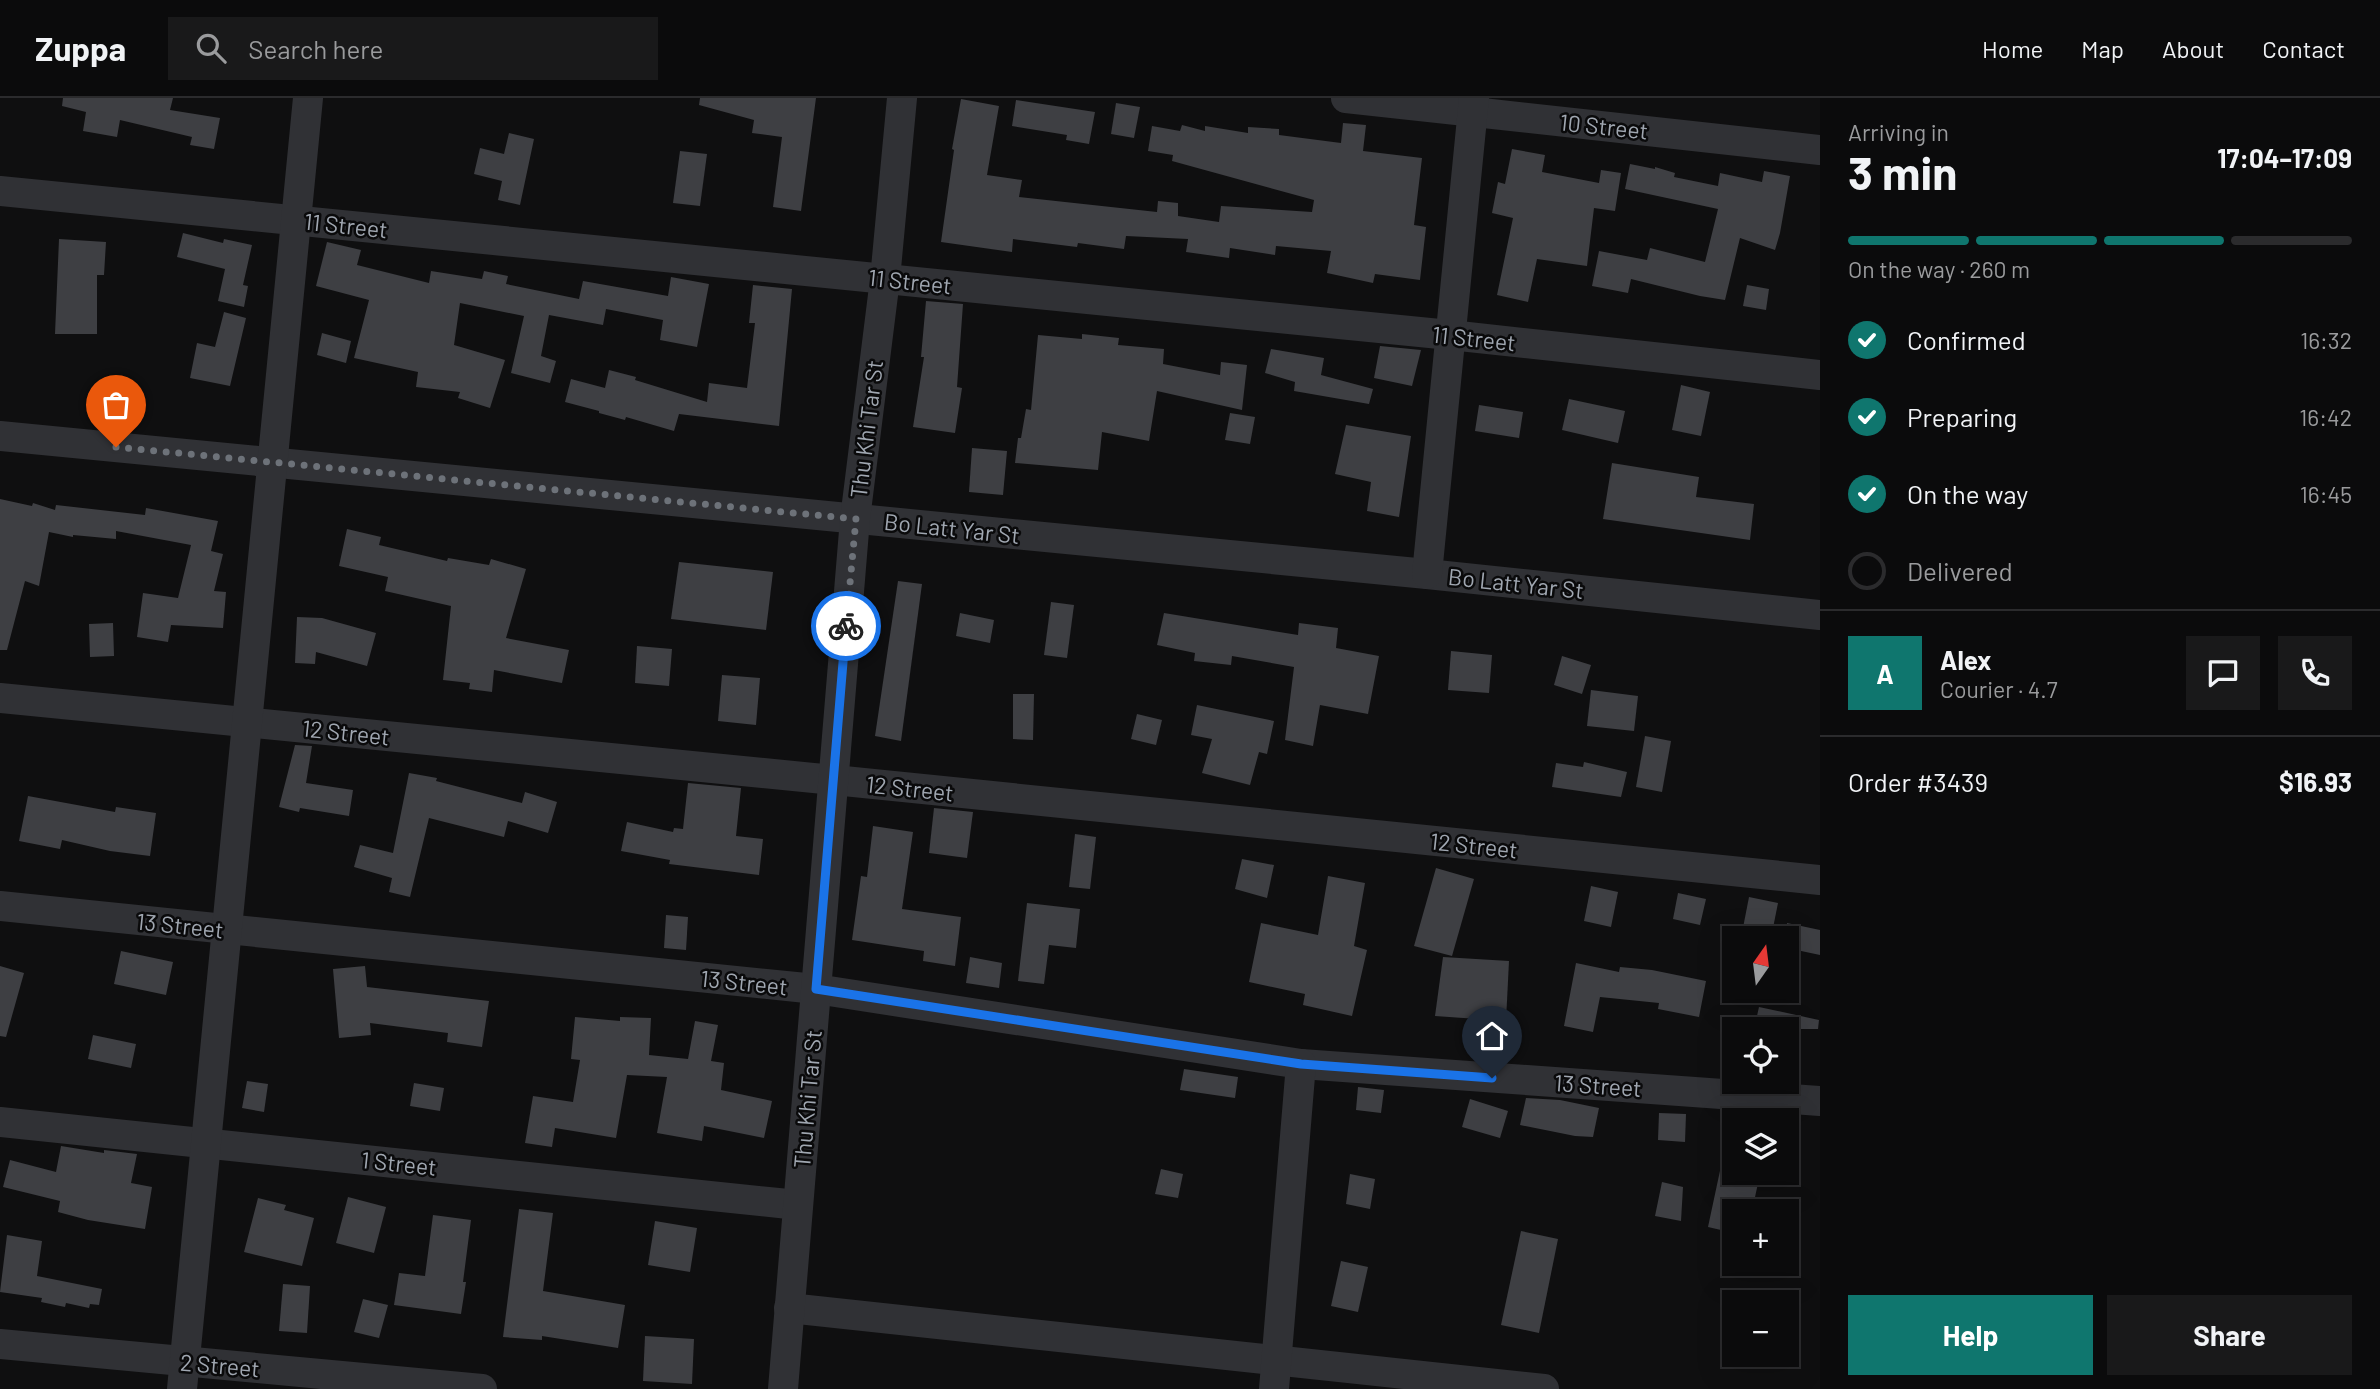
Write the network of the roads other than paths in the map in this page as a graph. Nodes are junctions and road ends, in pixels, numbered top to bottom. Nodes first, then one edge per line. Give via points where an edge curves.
1 (308, 98) edge
2 (902, 98) edge
3 (1346, 98) edge
4 (1473, 105) edge
5 (1820, 150) edge
6 (0, 191) edge
7 (296, 220) junction
8 (885, 279) junction
9 (1450, 335) junction
10 (1820, 374) edge
11 (0, 436) edge
12 (272, 462) junction
13 (856, 519) junction
14 (1427, 574) junction
15 (1820, 615) edge
16 (0, 698) edge
17 (247, 723) junction
18 (834, 780) junction
19 (1820, 880) edge
20 (0, 906) edge
21 (226, 929) junction
22 (816, 989) junction
23 (1301, 1064) junction
24 (1820, 1101) edge
25 (0, 1122) edge
26 (206, 1143) junction
27 (798, 1205) junction
28 (789, 1308) junction
29 (0, 1344) edge
30 (1276, 1374) edge
31 (183, 1375) edge
32 (482, 1389) edge
33 (783, 1389) edge
34 (1544, 1389) edge

1 - 7 street
2 - 8 street, Thu Khi Tar St
3 - 4 street, 10 Street
4 - 5 street, 10 Street
4 - 9 street
6 - 7 street, 11 Street
7 - 8 street, 11 Street
7 - 12 street
8 - 9 street, 11 Street
8 - 13 street, Thu Khi Tar St
9 - 10 street, 11 Street
9 - 14 street
11 - 12 street, Bo Latt Yar St
12 - 13 street, Bo Latt Yar St
12 - 17 street
13 - 14 street, Bo Latt Yar St
13 - 18 street, Thu Khi Tar St
14 - 15 street, Bo Latt Yar St
16 - 17 street, 12 Street
17 - 18 street, 12 Street
17 - 21 street
18 - 19 street, 12 Street
18 - 22 street, Thu Khi Tar St
20 - 21 street, 13 Street
21 - 22 street, 13 Street
21 - 26 street
22 - 23 street, 13 Street
22 - 27 street, Thu Khi Tar St
23 - 24 street, 13 Street
23 - 30 street
25 - 26 street, 1 Street
26 - 27 street, 1 Street
26 - 31 street
27 - 28 street, Thu Khi Tar St
28 - 30 street
28 - 33 street, Thu Khi Tar St
29 - 31 street, 2 Street
30 - 34 street
31 - 32 street, 2 Street

